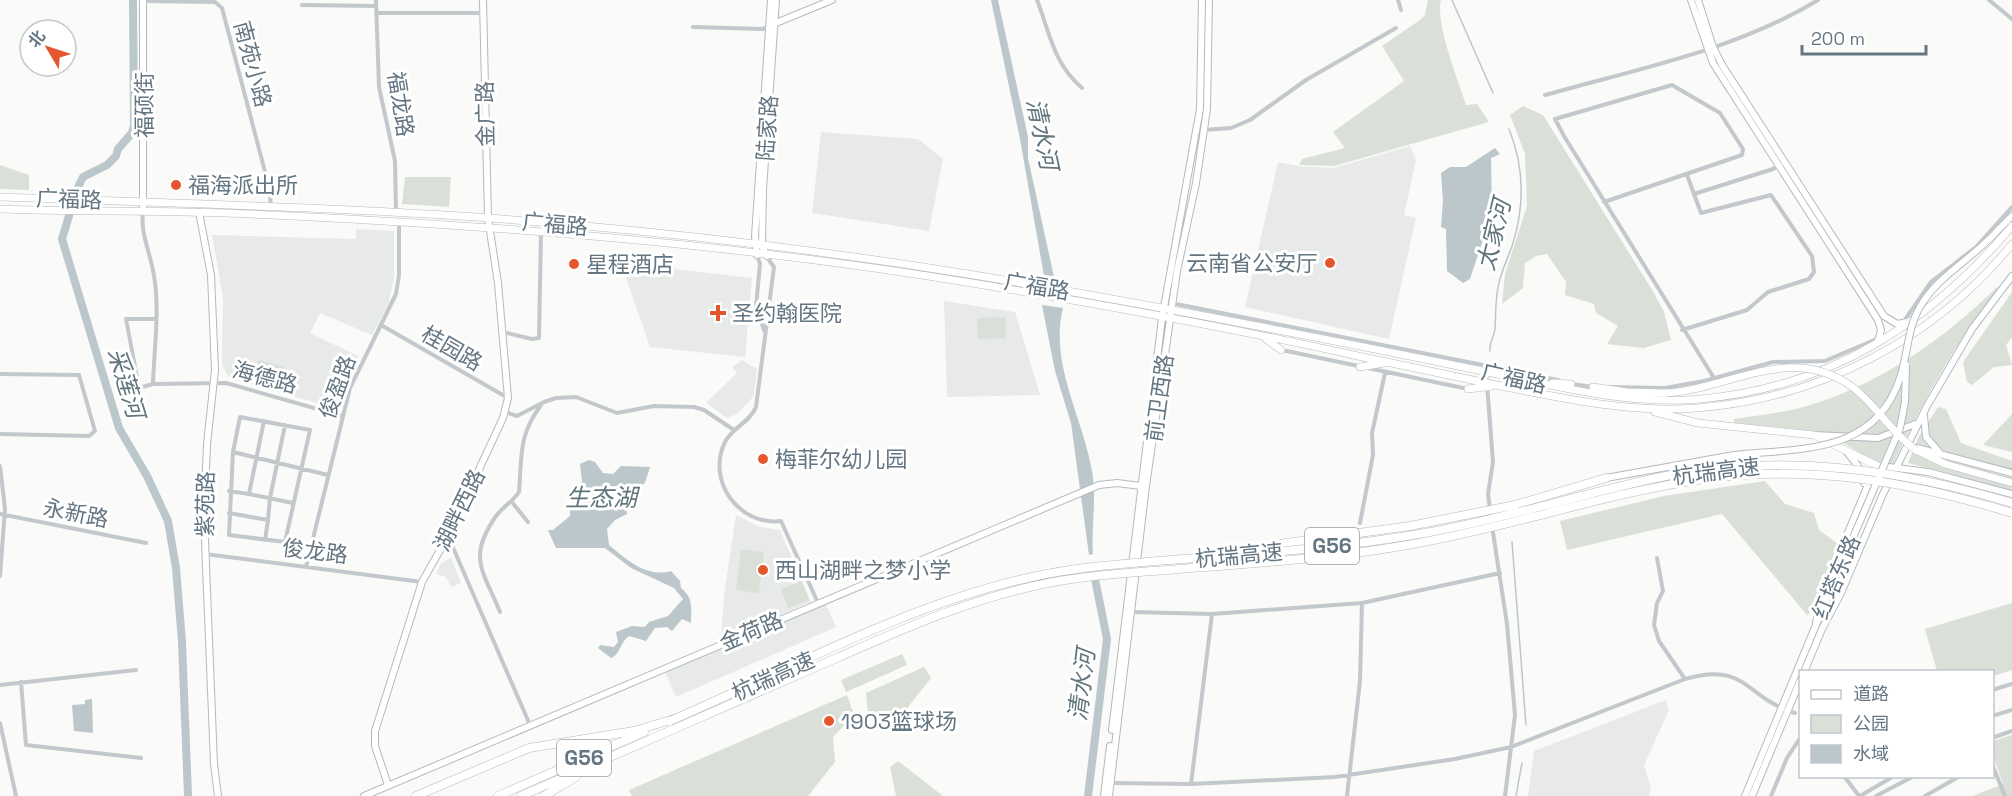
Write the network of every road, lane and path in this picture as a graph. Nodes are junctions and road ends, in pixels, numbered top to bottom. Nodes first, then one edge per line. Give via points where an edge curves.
1 (143, 0) edge
2 (376, 0) edge
3 (483, 0) edge
4 (771, 0) edge
5 (776, 0) edge
6 (823, 0) edge
7 (832, 0) edge
8 (1037, 0) edge
9 (1202, 0) edge
10 (1209, 0) edge
11 (1398, 0) edge
12 (1691, 0) edge
13 (1698, 0) edge
14 (1818, 0) edge
15 (1989, 0) edge
16 (220, 2) edge
17 (302, 5) dead end
18 (376, 6) junction
19 (1401, 10) dead end
20 (376, 13) junction
21 (483, 13) junction
22 (2012, 19) edge
23 (772, 22) junction
24 (693, 27) dead end
25 (1396, 28) dead end
26 (1710, 48) junction
27 (1082, 88) dead end
28 (1545, 95) dead end
29 (1204, 130) junction
30 (1782, 164) junction
31 (1688, 175) junction
32 (1694, 194) junction
33 (0, 197) edge
34 (144, 201) junction
35 (1604, 202) junction
36 (271, 206) junction
37 (2012, 207) edge
38 (0, 208) edge
39 (143, 210) junction
40 (199, 212) junction
41 (396, 212) junction
42 (2012, 216) edge
43 (488, 218) junction
44 (399, 222) junction
45 (2012, 226) edge
46 (490, 228) junction
47 (541, 233) junction
48 (2012, 244) edge
49 (759, 245) junction
50 (757, 255) junction
51 (766, 256) junction
52 (1851, 271) junction
53 (2012, 276) edge
54 (1163, 310) junction
55 (1171, 311) junction
56 (155, 320) junction
57 (1914, 320) junction
58 (1903, 324) junction
59 (381, 325) junction
60 (1682, 330) junction
61 (764, 331) junction
62 (502, 332) junction
63 (1891, 335) junction
64 (1264, 337) junction
65 (1879, 340) junction
66 (1281, 350) joint
67 (1906, 353) junction
68 (1434, 356) junction
69 (1389, 362) junction
70 (1467, 367) junction
71 (1360, 368) junction
72 (1486, 371) junction
73 (0, 374) edge
74 (1385, 374) junction
75 (1714, 378) junction
76 (214, 383) junction
77 (153, 384) junction
78 (1541, 384) junction
79 (1571, 384) junction
80 (1487, 385) junction
81 (1593, 387) junction
82 (1468, 389) joint
83 (508, 398) junction
84 (544, 402) junction
85 (1648, 409) junction
86 (1925, 411) junction
87 (505, 412) junction
88 (342, 416) junction
89 (264, 421) junction
90 (1919, 423) junction
91 (285, 425) junction
92 (734, 430) junction
93 (0, 434) edge
94 (1814, 435) junction
95 (1907, 446) junction
96 (1846, 451) junction
97 (1939, 452) junction
98 (233, 453) junction
99 (256, 457) junction
100 (278, 461) junction
101 (1876, 465) junction
102 (0, 466) edge
103 (301, 467) junction
104 (1895, 471) junction
105 (2010, 474) edge
106 (328, 475) junction
107 (1606, 478) joint
108 (2012, 483) edge
109 (1142, 486) junction
110 (229, 491) junction
111 (249, 494) junction
112 (2012, 494) edge
113 (1864, 495) junction
114 (270, 498) junction
115 (511, 501) junction
116 (293, 503) junction
117 (2012, 505) edge
118 (229, 513) junction
119 (2012, 513) edge
120 (2, 515) edge
121 (268, 520) junction
122 (528, 522) dead end
123 (1360, 523) dead end
124 (448, 536) junction
125 (265, 540) junction
126 (146, 543) dead end
127 (205, 554) junction
128 (1221, 556) junction
129 (1657, 558) dead end
130 (306, 567) junction
131 (1500, 573) junction
132 (0, 576) edge
133 (422, 582) junction
134 (818, 603) junction
135 (1362, 603) junction
136 (500, 612) dead end
137 (1131, 612) junction
138 (1212, 614) junction
139 (1816, 623) junction
140 (136, 670) dead end
141 (1801, 670) edge
142 (1805, 670) edge
143 (1799, 676) edge
144 (1685, 679) junction
145 (21, 682) junction
146 (1799, 684) edge
147 (2012, 684) edge
148 (0, 685) edge
149 (1994, 689) edge
150 (2012, 710) edge
151 (1788, 711) junction
152 (1994, 715) edge
153 (672, 720) junction
154 (0, 723) edge
155 (530, 725) junction
156 (2012, 731) edge
157 (1994, 737) edge
158 (1799, 740) edge
159 (1511, 747) junction
160 (626, 750) junction
161 (141, 758) dead end
162 (1994, 769) edge
163 (1351, 775) junction
164 (1846, 778) edge
165 (1892, 778) edge
166 (1912, 778) edge
167 (1955, 778) edge
168 (1108, 783) junction
169 (1191, 784) junction
170 (388, 786) junction
171 (16, 796) edge
172 (218, 796) edge
173 (364, 796) edge
174 (416, 796) edge
175 (498, 796) edge
176 (521, 796) edge
177 (544, 796) edge
178 (1104, 796) edge
179 (1109, 796) edge
180 (1347, 796) edge
181 (1504, 796) edge
182 (1744, 796) edge
183 (1752, 796) edge
184 (1771, 796) edge
185 (1859, 796) edge
186 (1876, 796) edge
187 (1925, 796) edge
188 (2005, 796) edge

1 - 16 street, 南苑小路
1 - 34 main road, 福硕街
2 - 18 street, 福龙路
3 - 21 main road, 金广路
4 - 23 main road, 陆家路
5 - 23 main road, 陆家路
6 - 23 main road
7 - 23 main road
8 - 27 street via 1055,55 1068,76
9 - 54 main road, 前卫西路 via 1200,109
10 - 29 main road, 前卫西路
11 - 19 street
12 - 26 main road
13 - 26 main road
14 - 26 street via 1771,26
15 - 22 street
16 - 36 street, 南苑小路
17 - 18 street
18 - 20 street, 福龙路
20 - 21 street
20 - 41 street, 福龙路 via 379,87 397,176
21 - 43 main road, 金广路
23 - 24 street via 763,29
23 - 49 main road, 陆家路
25 - 29 street via 1306,80 1250,120 1231,128
26 - 28 street
26 - 30 main road
29 - 55 main road, 前卫西路
30 - 32 street
30 - 52 main road
31 - 32 street
31 - 35 street
31 - 35 street via 1744,152 1720,113 1677,87 1668,85 1555,119
32 - 60 street via 1701,213 1771,195 1812,256 1814,272 1809,279 1768,292 1754,307
33 - 34 main road, 广福路
34 - 36 main road, 广福路
34 - 39 main road, 福硕街
35 - 60 street
36 - 41 main road, 广福路
37 - 58 street via 1976,247 1931,282
38 - 39 main road, 广福路
39 - 40 main road, 广福路
39 - 56 street via 142,227 154,277
40 - 44 main road, 广福路
40 - 76 main road, 紫苑路 via 212,276
41 - 43 main road, 广福路
42 - 67 main road, bridge via 1928,295 1912,323
43 - 46 main road, 金广路
43 - 49 main road, 广福路
44 - 46 main road, 广福路
44 - 59 street, 俊盈路 via 398,285
45 - 57 main road, 广福路 via 1971,273
46 - 47 main road, 广福路
46 - 62 main road, 湖畔西路
47 - 50 main road, 广福路
47 - 62 street via 539,338
48 - 85 main road, 广福路 via 1980,282 1944,314 1857,365 1759,400
49 - 50 main road, 陆家路
49 - 51 main road, 陆家路
49 - 54 main road, 广福路 via 975,275
50 - 51 main road, 广福路
50 - 61 street via 760,264 756,306
51 - 54 main road, 广福路
51 - 61 street via 774,267
52 - 58 main road via 1884,316
52 - 65 main road via 1878,320
53 - 86 main road, 红塔东路 via 1972,329
54 - 55 main road, 广福路
54 - 55 street
54 - 109 main road, 前卫西路
55 - 64 main road, 广福路
55 - 68 street
55 - 70 main road, 广福路
55 - 137 main road, 前卫西路
56 - 77 street
56 - 77 street via 126,319 139,388
57 - 58 main road
57 - 63 main road, 广福路
58 - 63 street
59 - 83 street, 桂园路
59 - 88 street, 俊盈路 via 353,379
60 - 75 street
61 - 92 street via 756,407
62 - 83 main road, 湖畔西路
63 - 65 main road, 广福路
64 - 66 main road
64 - 69 main road, 广福路
65 - 75 street via 1825,361 1773,362
65 - 78 main road, 广福路 via 1823,370 1756,391 1707,398 1628,398
66 - 71 street
67 - 107 main road, bridge via 1891,399 1858,432 1815,448 1734,455
67 - 139 main road, 红塔东路, bridge via 1906,395 1900,428
68 - 70 main road
68 - 79 street
69 - 71 main road
69 - 80 main road, 广福路
70 - 72 main road, 广福路
71 - 74 street
72 - 78 main road, 广福路
72 - 80 street
73 - 93 street via 79,375 95,433
74 - 82 street
74 - 123 street via 1372,433 1373,455
75 - 81 street via 1665,388
76 - 77 street, 海德路
76 - 88 street, 海德路 via 226,382
76 - 127 main road, 紫苑路 via 204,481
78 - 79 main road
79 - 81 street
80 - 82 main road
80 - 85 main road, 广福路 via 1599,405
80 - 131 street via 1493,462 1488,494
81 - 108 main road, bridge via 1666,393 1702,388 1769,369 1817,369 1857,390 1916,450 1938,462
83 - 87 main road, 湖畔西路
84 - 87 street via 517,416
84 - 92 street via 576,397 623,414 654,406 694,407
84 - 115 street via 524,434 519,492
85 - 94 main road via 1698,423
86 - 90 main road, 红塔东路
86 - 97 main road via 1922,422 1926,437
87 - 124 main road, 湖畔西路
88 - 106 street, 俊盈路
89 - 91 street
89 - 98 street via 240,417
89 - 99 street
90 - 94 main road via 1878,438
90 - 95 main road, 红塔东路
91 - 100 street
91 - 103 street via 310,430
92 - 134 street via 720,457 719,470 726,492 731,502 746,513 763,520 781,521
94 - 96 main road
95 - 97 main road
95 - 104 main road, 红塔东路
96 - 101 main road
96 - 113 main road via 1861,470
97 - 105 main road
98 - 99 street
98 - 110 street
99 - 100 street
99 - 111 street
100 - 103 street
100 - 114 street
101 - 104 main road
101 - 113 main road
102 - 120 street
103 - 106 street
103 - 116 street
104 - 112 main road via 1956,478
104 - 117 main road
104 - 142 main road, 红塔东路
106 - 130 street, 俊盈路
107 - 128 highway, bridge via 1515,505 1424,524 1279,543
109 - 134 main road, 金荷路 via 1099,485
109 - 168 main road, 前卫西路
110 - 111 street
110 - 118 street
111 - 114 street
113 - 139 main road via 1821,596
114 - 116 street
114 - 121 street
115 - 122 street
115 - 136 street via 496,516 478,554
116 - 125 street via 285,542
117 - 128 highway, 杭瑞高速 / G56, bridge via 1934,482 1882,472 1817,465 1753,465 1663,477 1425,533
118 - 121 street
118 - 125 street via 229,535
119 - 160 highway, 杭瑞高速 / G56, bridge via 1881,481 1754,474 1665,486 1404,546 1065,580 994,596 939,615
120 - 126 street, 永新路
120 - 132 street
121 - 125 street
124 - 133 main road, 湖畔西路
124 - 155 street
127 - 130 street, 俊龙路
127 - 172 main road, 紫苑路
128 - 153 highway, 杭瑞高速 / G56, bridge via 1076,568 985,589 905,618
129 - 144 street via 1663,591 1654,625 1659,641
130 - 133 street, 俊龙路
131 - 135 street
131 - 159 street via 1514,707
133 - 170 main road, 湖畔西路 via 375,731 375,746
134 - 155 main road, 金荷路
135 - 138 street
135 - 163 street
137 - 138 street
137 - 168 main road, 前卫西路
138 - 169 street
139 - 141 main road, 红塔东路
140 - 145 street
143 - 151 main road, 红塔东路
144 - 151 street via 1722,673
144 - 159 street
145 - 148 street
145 - 161 street via 26,745
146 - 151 main road, 红塔东路
147 - 149 street
150 - 152 street
151 - 182 main road, 红塔东路
151 - 183 main road, 红塔东路
153 - 174 highway via 634,731 529,748
153 - 175 highway, 杭瑞高速 / G56
154 - 171 street
155 - 170 main road, 金荷路
156 - 157 street
158 - 184 street
159 - 163 street
159 - 181 street
160 - 176 highway, 杭瑞高速 / G56
160 - 177 highway
162 - 188 street
163 - 169 street
163 - 180 street
164 - 185 street
165 - 185 street
166 - 186 street
167 - 187 street
168 - 169 street
168 - 178 main road, 前卫西路
168 - 179 main road, 前卫西路
170 - 173 main road, 金荷路

